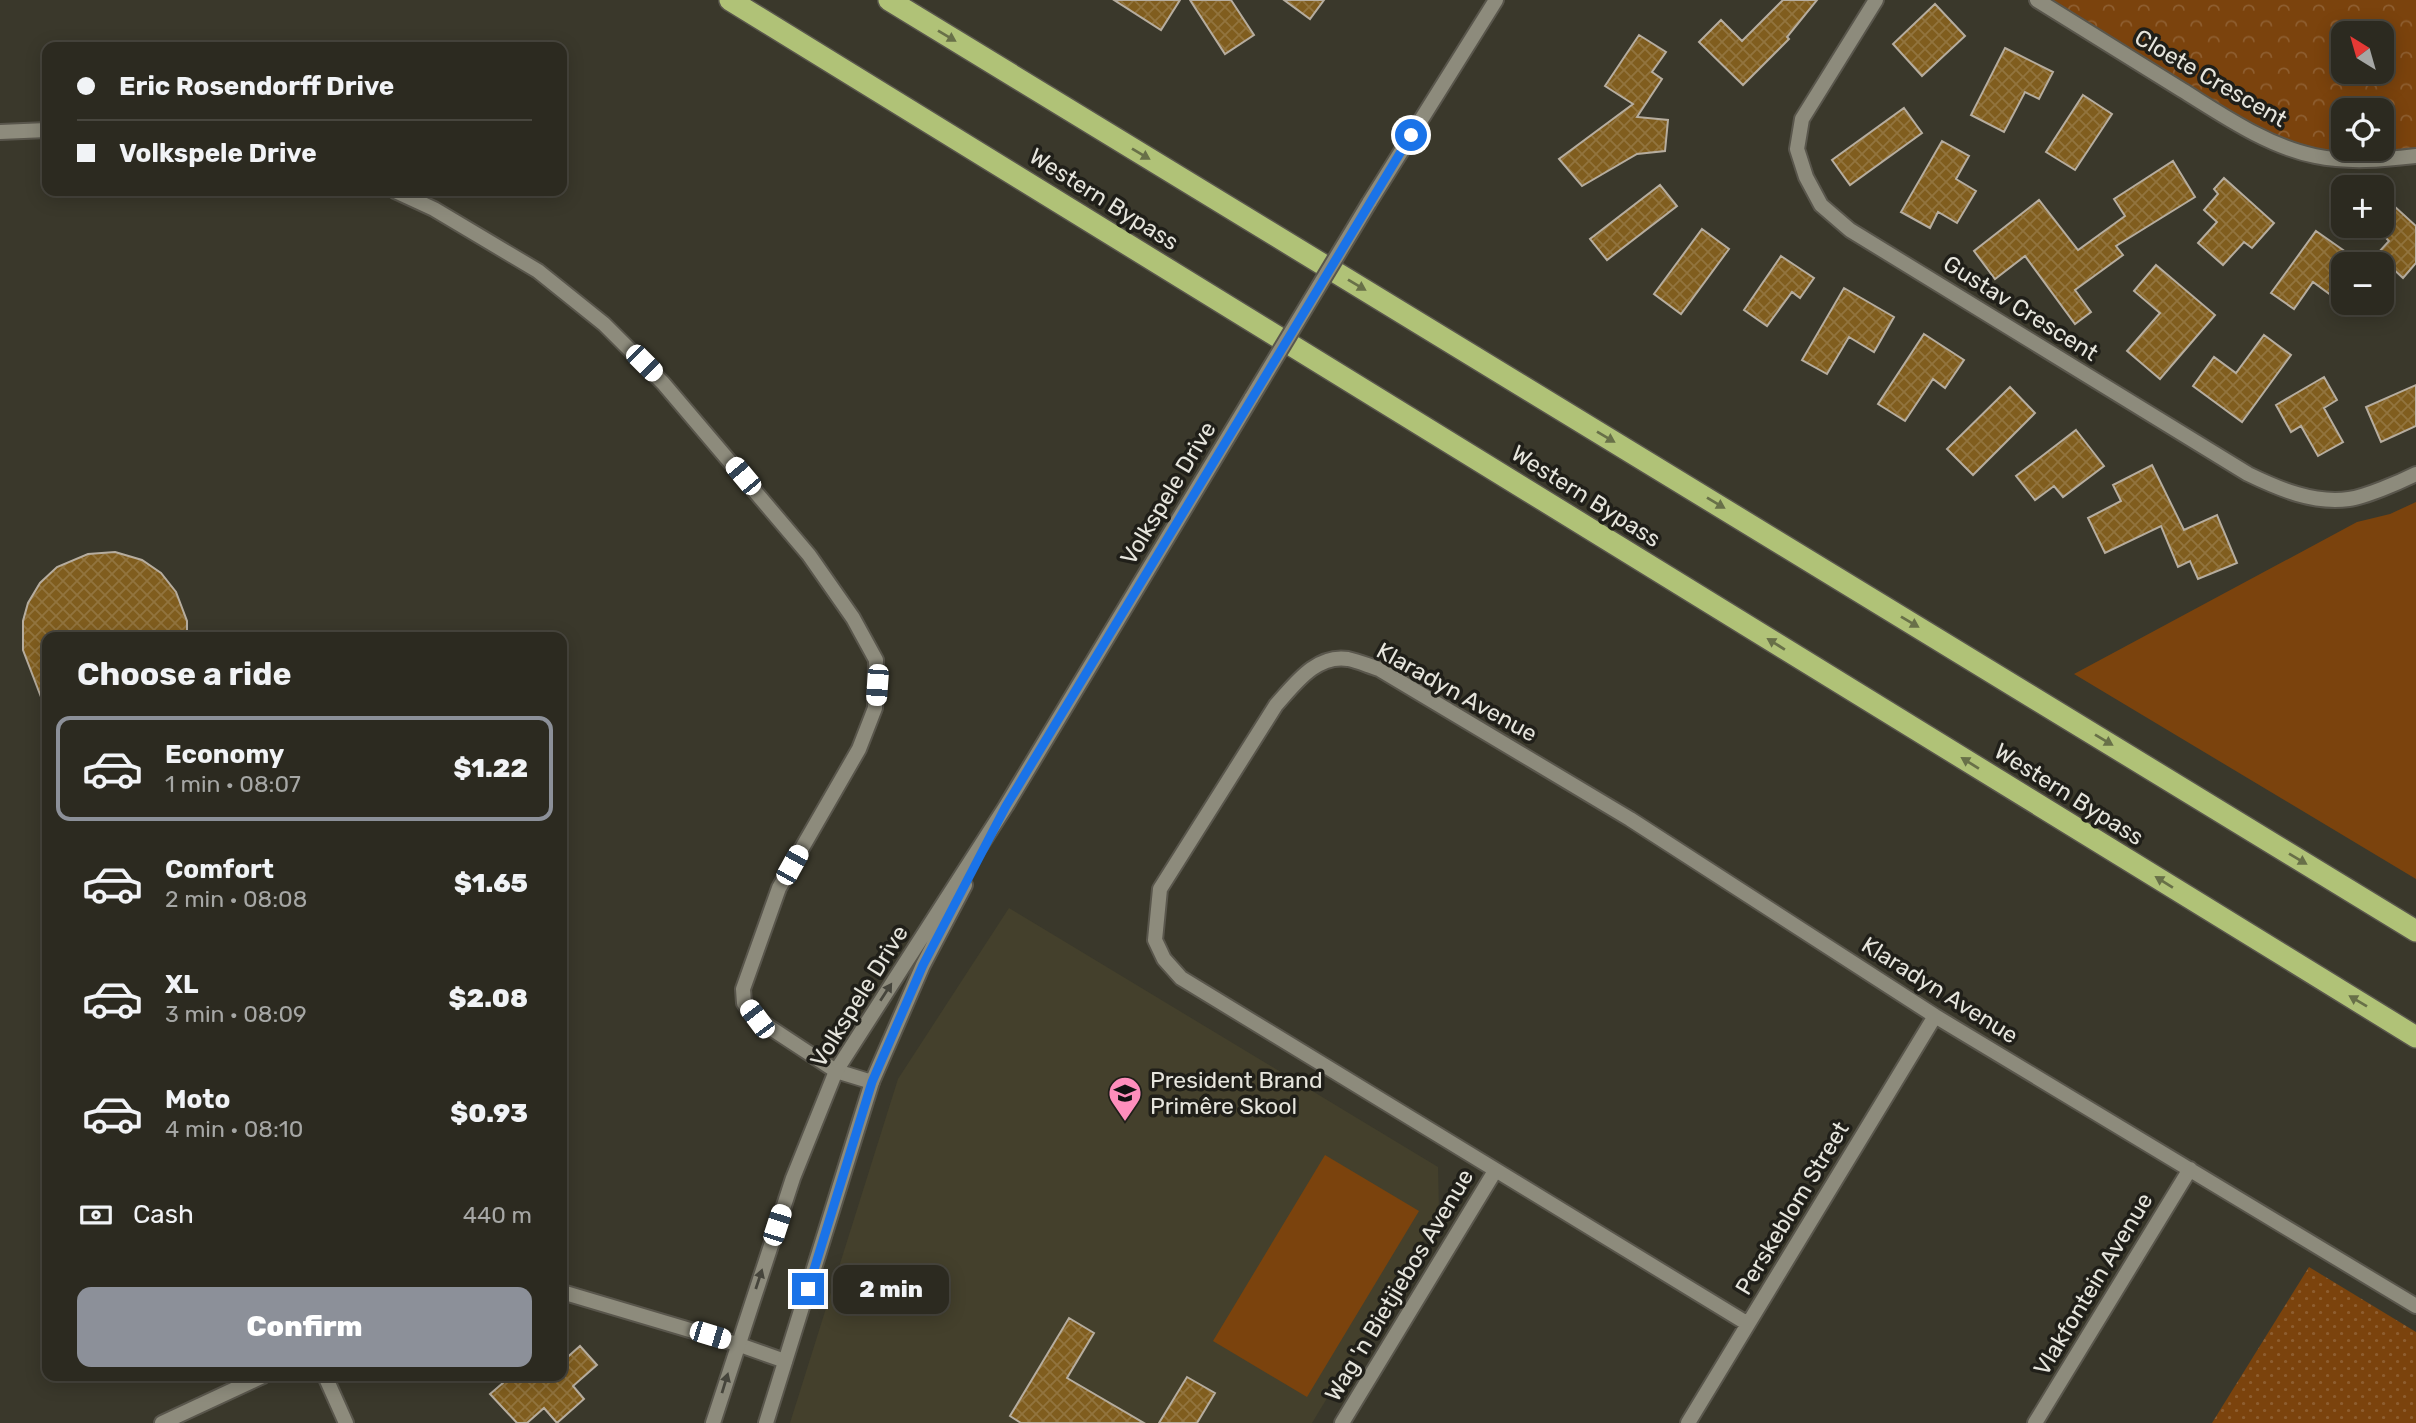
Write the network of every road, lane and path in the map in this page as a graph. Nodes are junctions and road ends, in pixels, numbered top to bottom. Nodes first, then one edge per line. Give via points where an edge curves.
1 (730, 0) edge
2 (889, 0) edge
3 (1496, 0) edge
4 (1876, 0) edge
5 (2037, 0) edge
6 (42, 130) edge
7 (0, 131) edge
8 (2416, 156) edge
9 (407, 196) edge
10 (2416, 474) edge
11 (1006, 806) junction
12 (2416, 931) edge
13 (1935, 1016) junction
14 (2416, 1037) edge
15 (836, 1070) junction
16 (872, 1082) junction
17 (2190, 1169) junction
18 (1495, 1171) junction
19 (567, 1293) edge
20 (2416, 1306) edge
21 (1748, 1324) junction
22 (737, 1344) junction
23 (785, 1361) junction
24 (252, 1381) edge
25 (327, 1381) edge
26 (162, 1423) edge
27 (346, 1423) edge
28 (713, 1423) edge
29 (766, 1423) edge
30 (1342, 1423) edge
31 (1688, 1423) edge
32 (2035, 1423) edge

14 -> 1 highway, Western Bypass
2 -> 12 highway
3 - 11 street, Volkspele Drive, bridge
4 - 10 street, Gustav Crescent via 1802,119 1797,149 1821,205 1850,230 2248,474 2280,489 2312,498 2349,499
5 - 8 street, Cloete Crescent via 2276,144 2346,161
6 - 7 street
9 - 15 street via 538,271 604,324 663,383 810,555 876,660 875,708 859,749 779,888 743,989 744,1003 757,1019
15 -> 11 street, Volkspele Drive
11 - 16 street, Volkspele Drive via 923,965
13 - 17 street, Klaradyn Avenue
13 - 18 street, Klaradyn Avenue via 1630,819 1379,669 1347,659 1323,661 1276,705 1160,889 1155,940 1181,978
13 - 21 street, Perskeblom Street
15 - 16 street
22 -> 15 street, Volkspele Drive via 793,1178
16 - 23 street, Volkspele Drive
17 - 20 street, Klaradyn Avenue
17 - 32 street, Vlakfontein Avenue
18 - 21 street, Klaradyn Avenue
18 - 30 street, Wag 'n Bietjiebos Avenue
19 - 22 street
21 - 31 street, Perskeblom Street
22 - 23 street
28 -> 22 street, Volkspele Drive
23 - 29 street, Volkspele Drive
24 - 26 street
25 - 27 street

